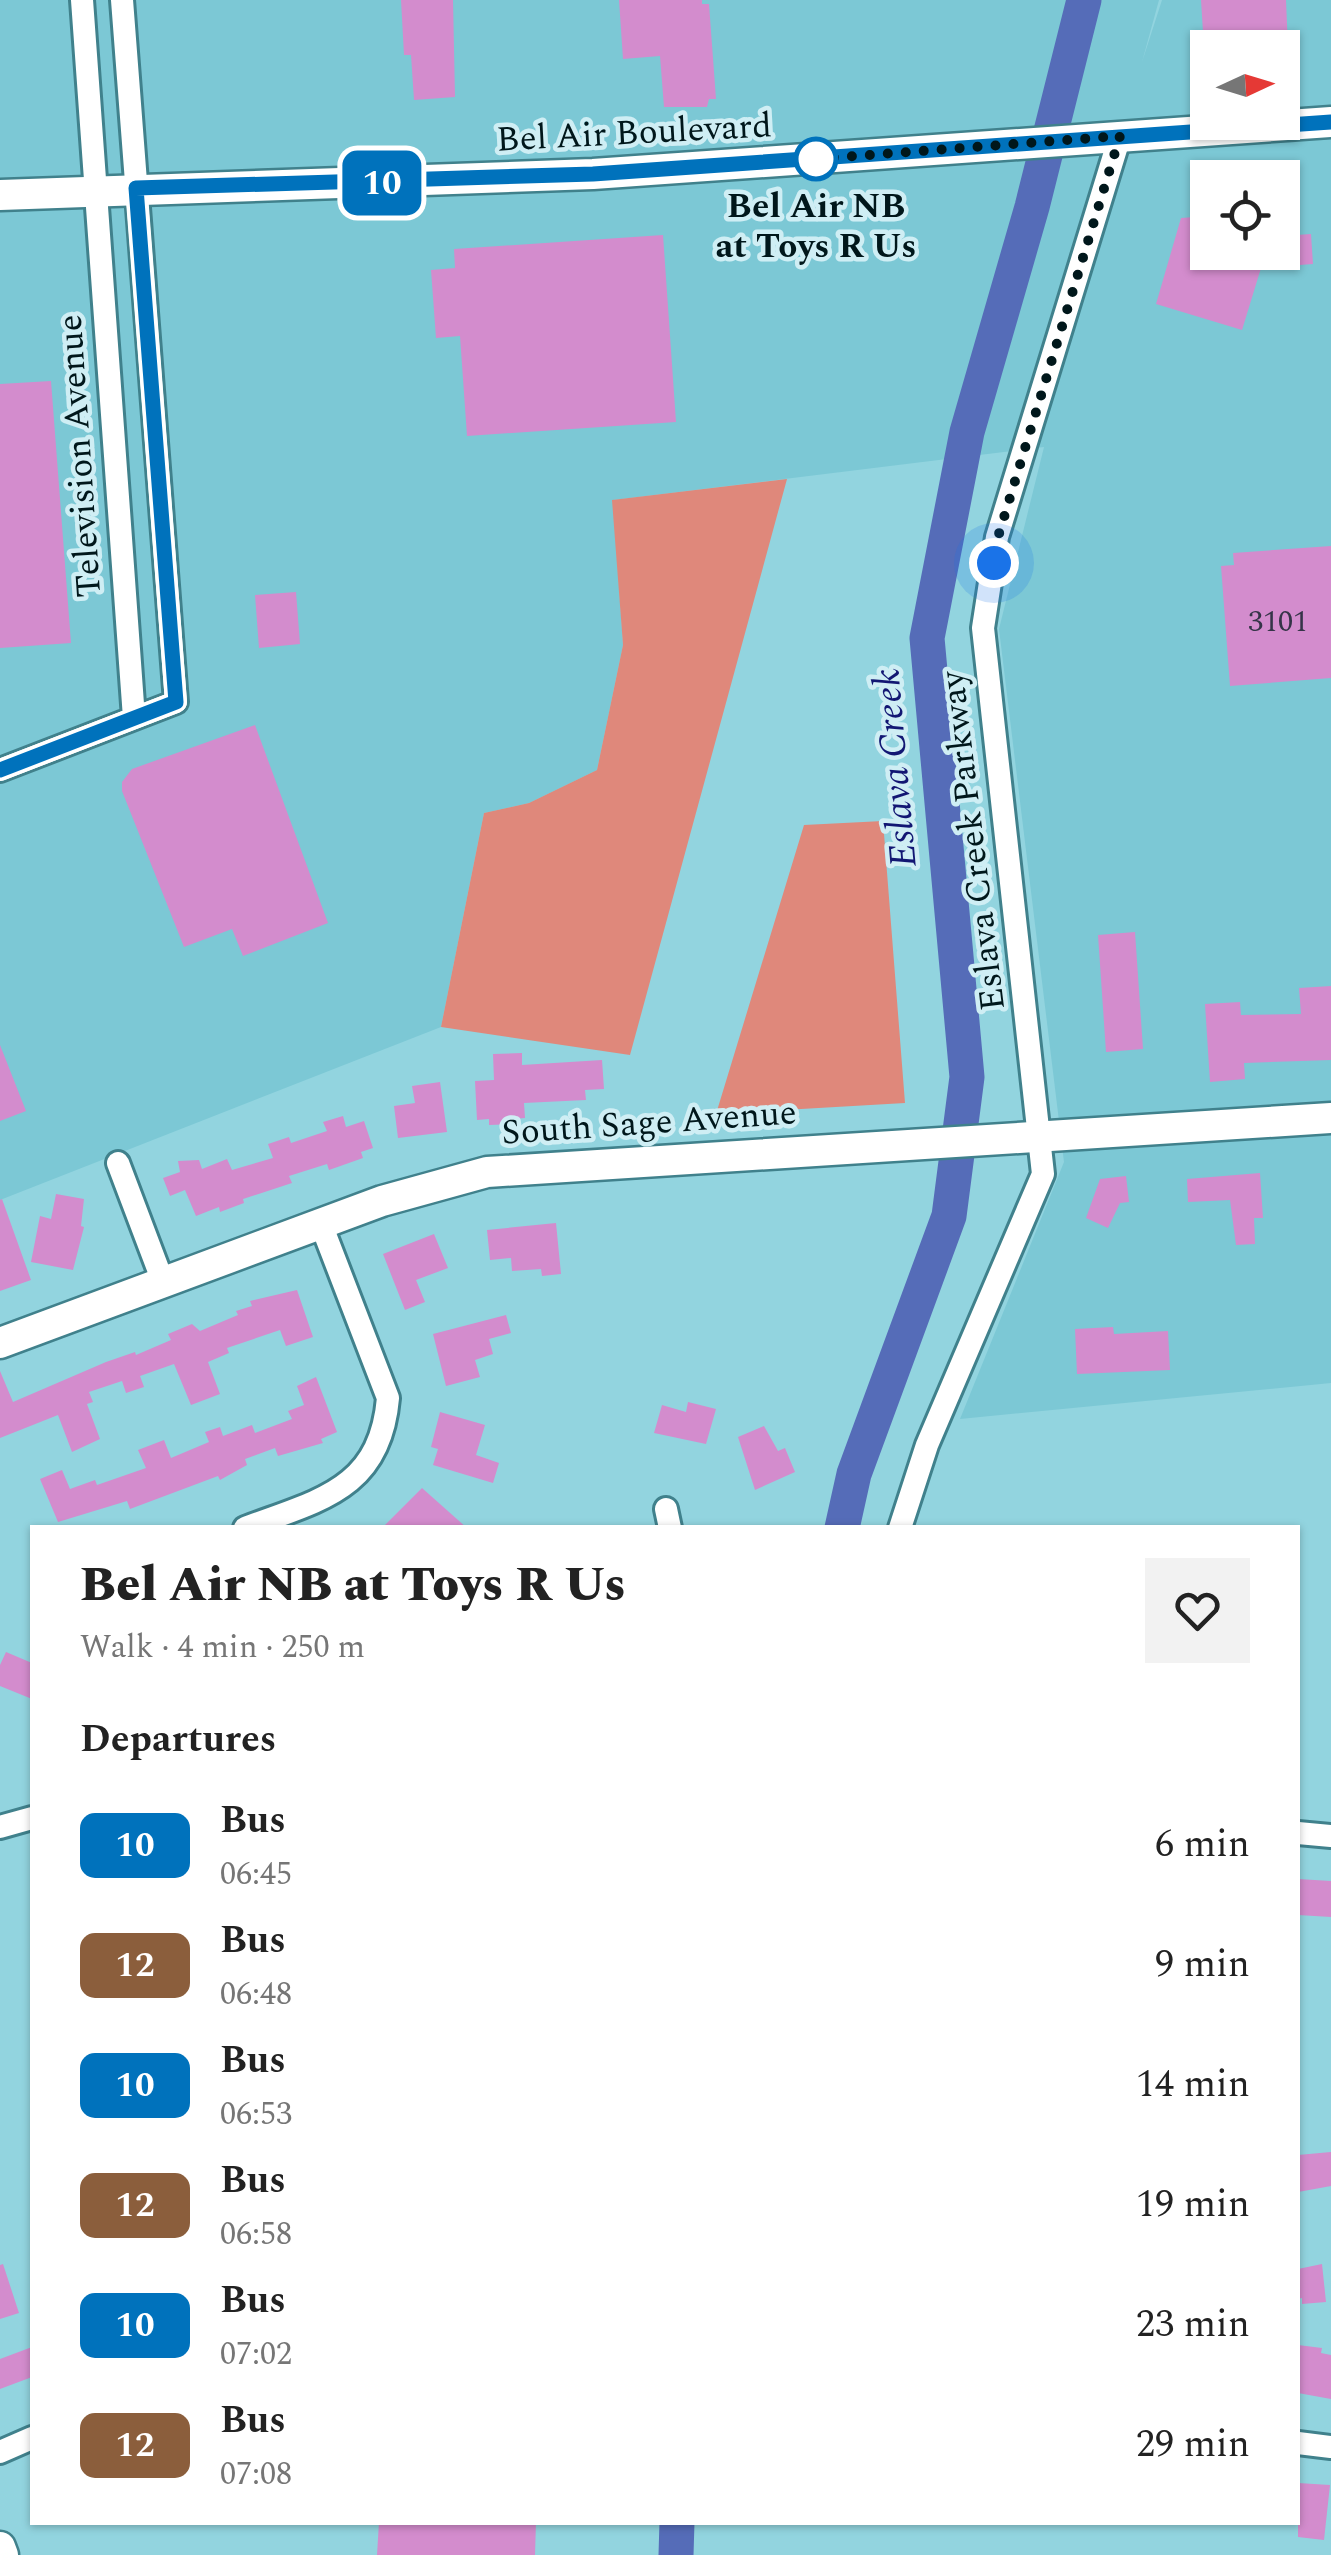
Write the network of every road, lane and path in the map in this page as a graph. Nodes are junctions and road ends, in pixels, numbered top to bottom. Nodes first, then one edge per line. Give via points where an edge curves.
1 (82, 0) edge
2 (122, 0) edge
3 (1331, 122) edge
4 (1105, 137) junction
5 (136, 188) junction
6 (96, 189) junction
7 (0, 195) edge
8 (160, 505) junction
9 (119, 508) junction
10 (134, 718) junction
11 (0, 770) edge
12 (1331, 1118) edge
13 (1040, 1135) junction
14 (118, 1162) dead end
15 (320, 1224) junction
16 (163, 1282) junction
17 (0, 1343) edge
18 (253, 1525) edge
19 (901, 1525) edge
20 (30, 1819) edge
21 (0, 1827) edge
22 (1300, 1833) edge
23 (1331, 1836) edge
24 (30, 2439) edge
25 (1300, 2443) edge
26 (1331, 2447) edge
27 (0, 2452) edge
28 (0, 2547) edge
29 (4, 2555) edge

1 - 6 street, Television Avenue
2 - 5 street
3 - 4 street, Bel Air Boulevard
4 - 5 street, Bel Air Boulevard via 573,175
4 - 13 street, Eslava Creek Parkway via 998,537 983,628
5 - 6 street, Bel Air Boulevard
5 - 8 street
6 - 7 street, Bel Air Boulevard
6 - 9 street, Television Avenue
8 - 9 street
8 - 10 street via 176,702
9 - 10 street, Television Avenue
10 - 11 street
12 - 13 street, South Sage Avenue
13 - 15 street, South Sage Avenue via 487,1172
13 - 19 street, Eslava Creek Parkway via 1044,1174 927,1445
14 - 16 street
15 - 16 street, South Sage Avenue
15 - 18 street via 384,1383 386,1429 337,1494
16 - 17 street, South Sage Avenue
20 - 21 street
22 - 23 street
24 - 27 street
25 - 26 street
28 - 29 street

